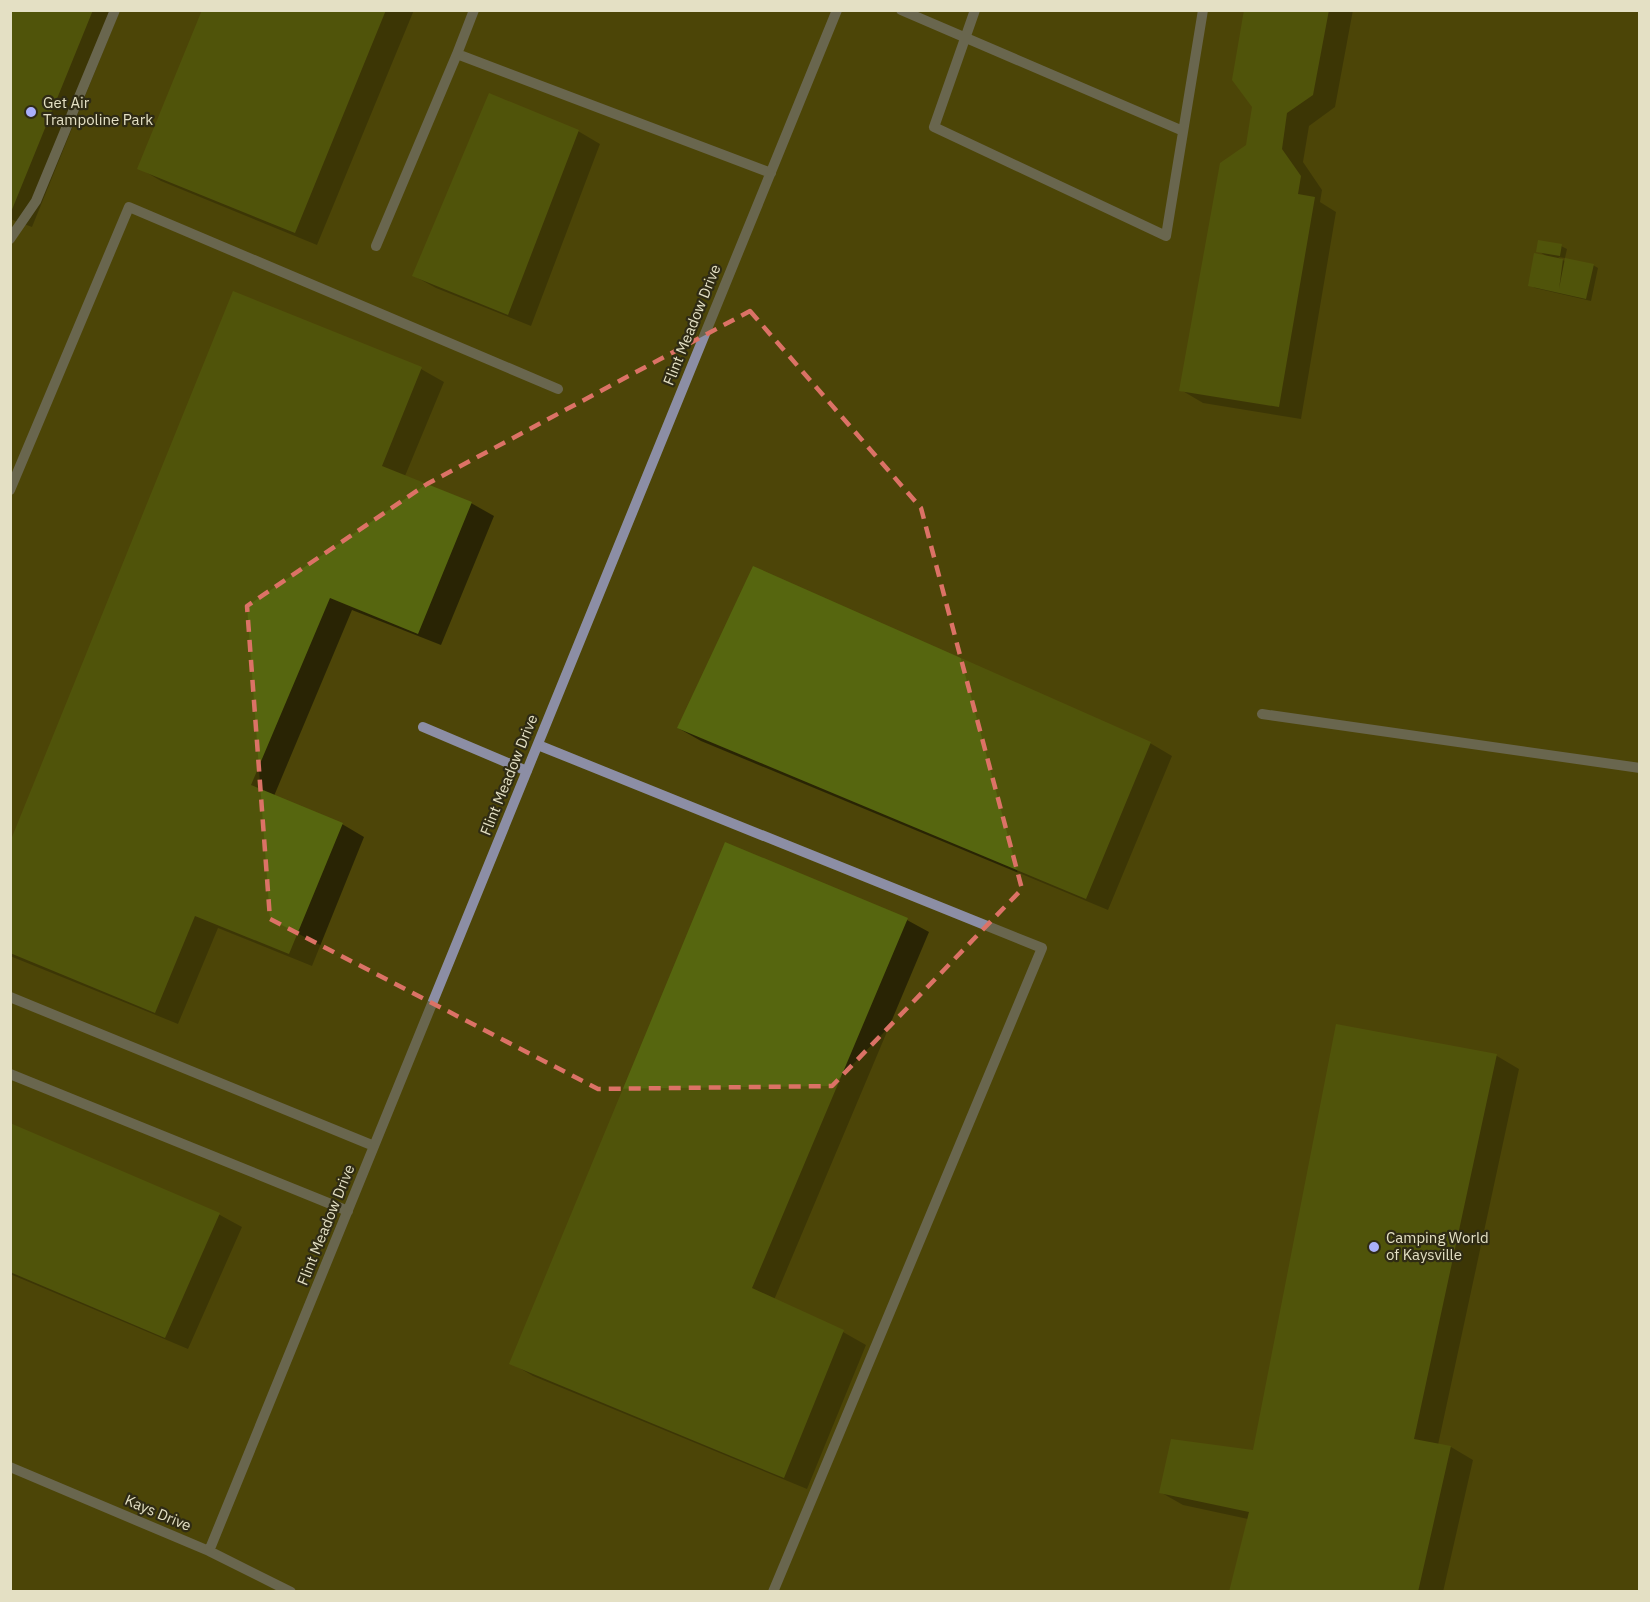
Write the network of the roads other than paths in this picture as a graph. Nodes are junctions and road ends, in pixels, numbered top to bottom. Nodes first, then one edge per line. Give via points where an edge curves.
1 (115, 10) edge
2 (474, 10) edge
3 (837, 10) edge
4 (901, 10) edge
5 (975, 10) edge
6 (1203, 10) edge
7 (964, 38) junction
8 (457, 54) junction
9 (1184, 131) junction
10 (771, 173) junction
11 (10, 239) edge
12 (376, 246) dead end
13 (558, 389) dead end
14 (10, 490) edge
15 (1262, 714) dead end
16 (423, 727) dead end
17 (538, 745) junction
18 (1640, 768) edge
19 (527, 771) junction
20 (10, 997) edge
21 (10, 1074) edge
22 (374, 1146) junction
23 (348, 1211) junction
24 (10, 1467) edge
25 (209, 1551) junction
26 (291, 1592) edge
27 (773, 1592) edge

1 - 11 street via 36,201
2 - 8 street
3 - 10 street, Flint Meadow Drive
4 - 7 street
5 - 7 street
6 - 9 street
7 - 9 street
7 - 9 street via 934,127 1166,236
8 - 10 street
8 - 12 street
10 - 17 street, Flint Meadow Drive
13 - 14 street via 129,207
15 - 18 street
16 - 19 street
17 - 19 street, Flint Meadow Drive
17 - 27 street via 1042,948
19 - 22 street, Flint Meadow Drive
20 - 22 street
21 - 23 street
22 - 23 street, Flint Meadow Drive
23 - 25 street, Flint Meadow Drive
24 - 25 street, Kays Drive
25 - 26 street, Kays Drive

